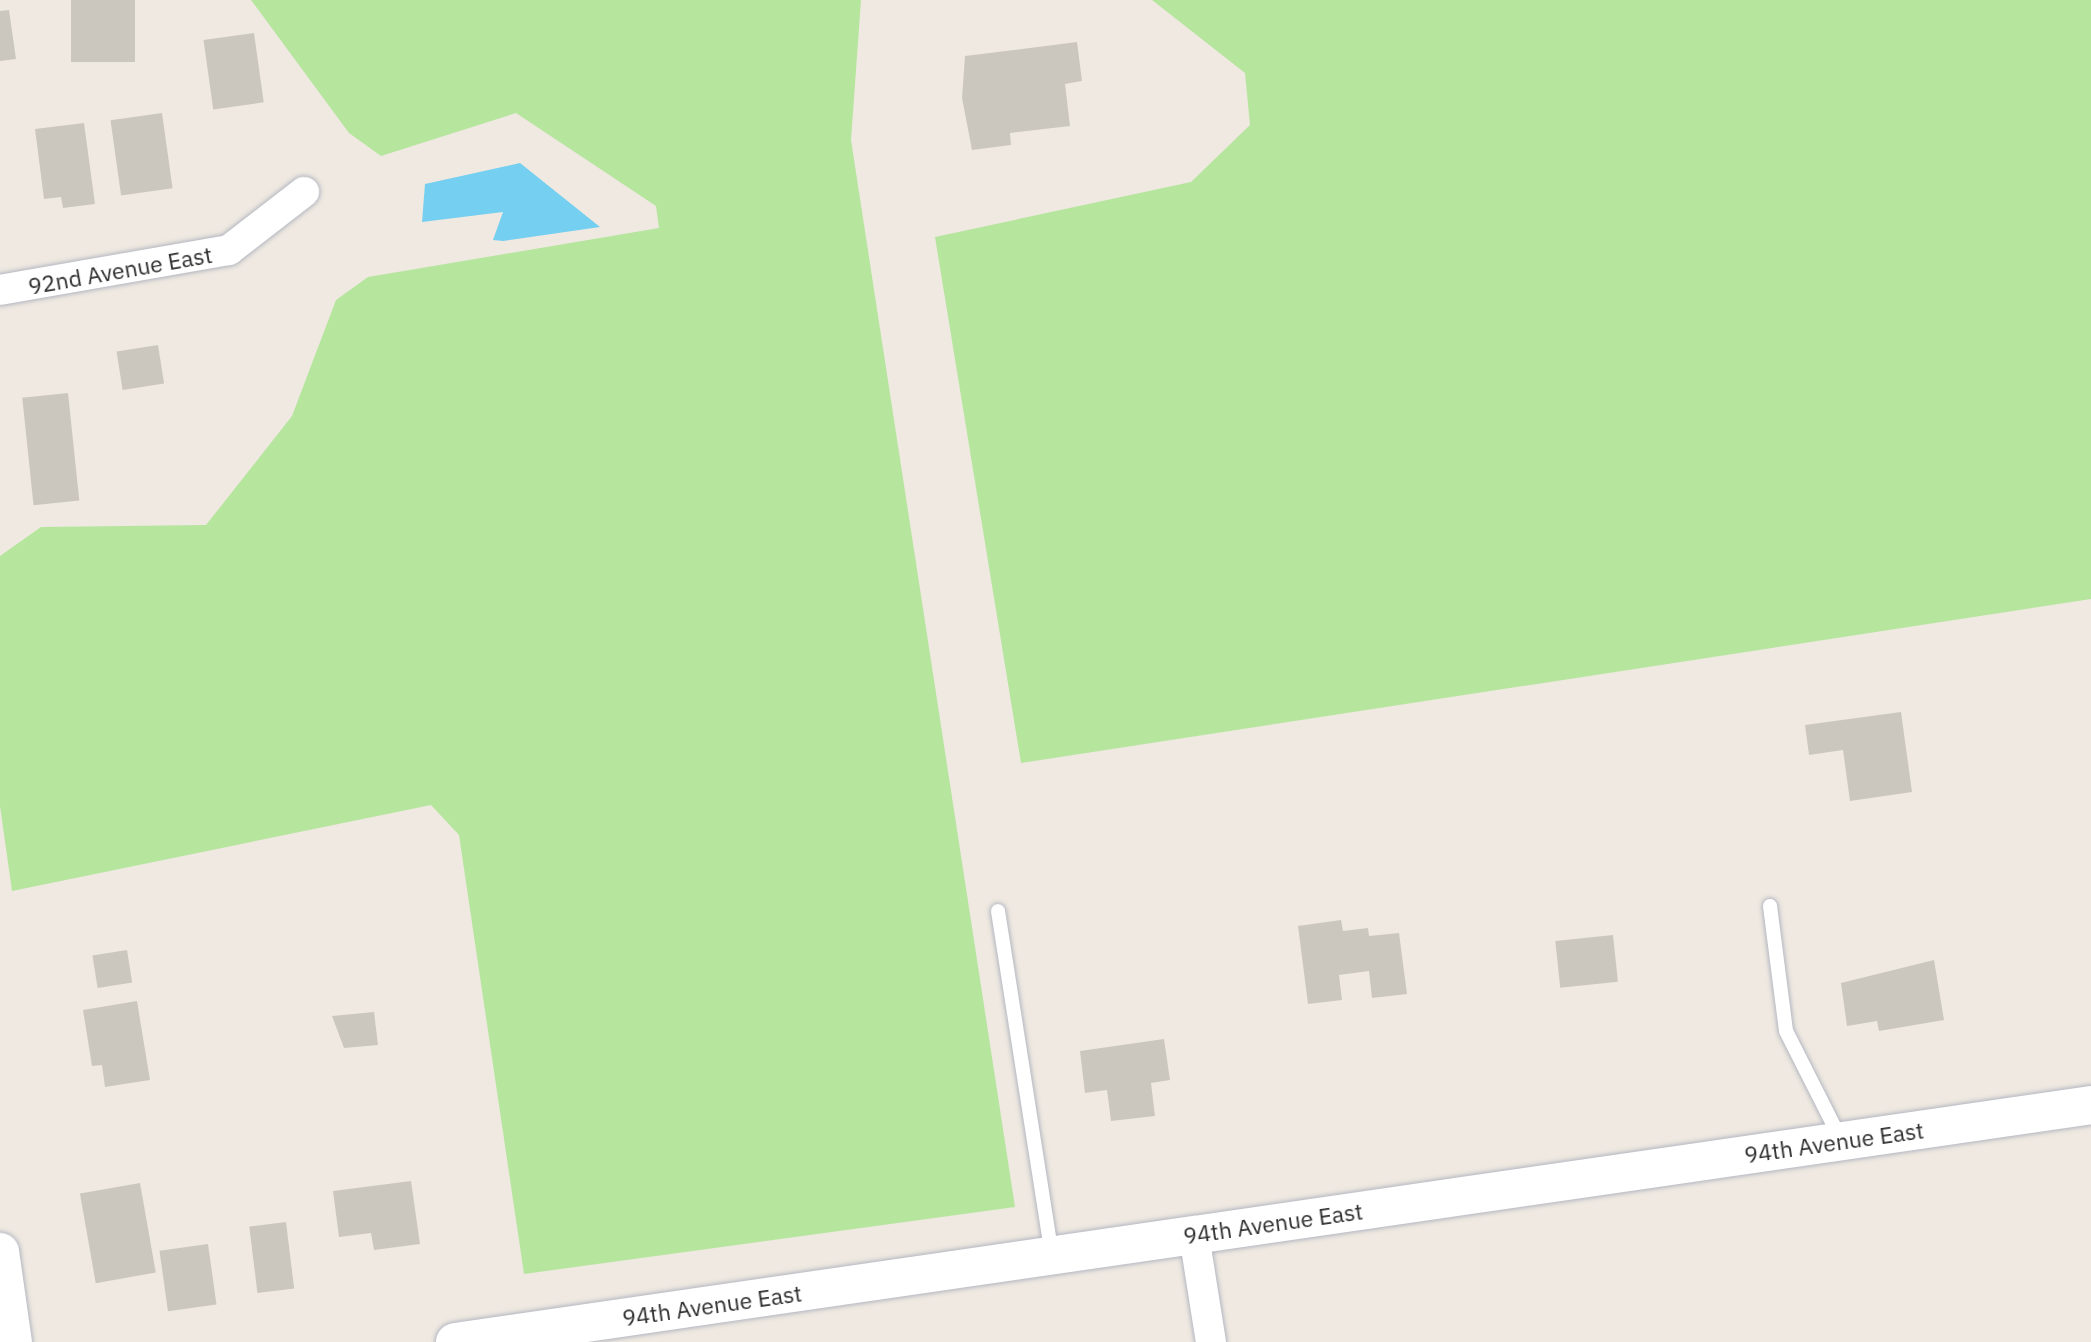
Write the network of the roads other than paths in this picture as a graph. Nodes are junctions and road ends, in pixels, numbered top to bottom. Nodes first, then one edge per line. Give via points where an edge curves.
1 (304, 192) dead end
2 (0, 290) edge
3 (1770, 906) dead end
4 (998, 911) dead end
5 (2091, 1105) edge
6 (1841, 1141) junction
7 (1194, 1234) junction
8 (0, 1251) edge
9 (1052, 1255) junction
10 (13, 1342) edge
11 (455, 1342) edge
12 (1211, 1342) edge

1 - 2 street, 92nd Avenue East via 229,250
3 - 6 lane via 1786,1031
4 - 9 lane
5 - 6 main road, 94th Avenue East
6 - 7 main road, 94th Avenue East
7 - 9 main road, 94th Avenue East
7 - 12 street
8 - 10 street
9 - 11 main road, 94th Avenue East

